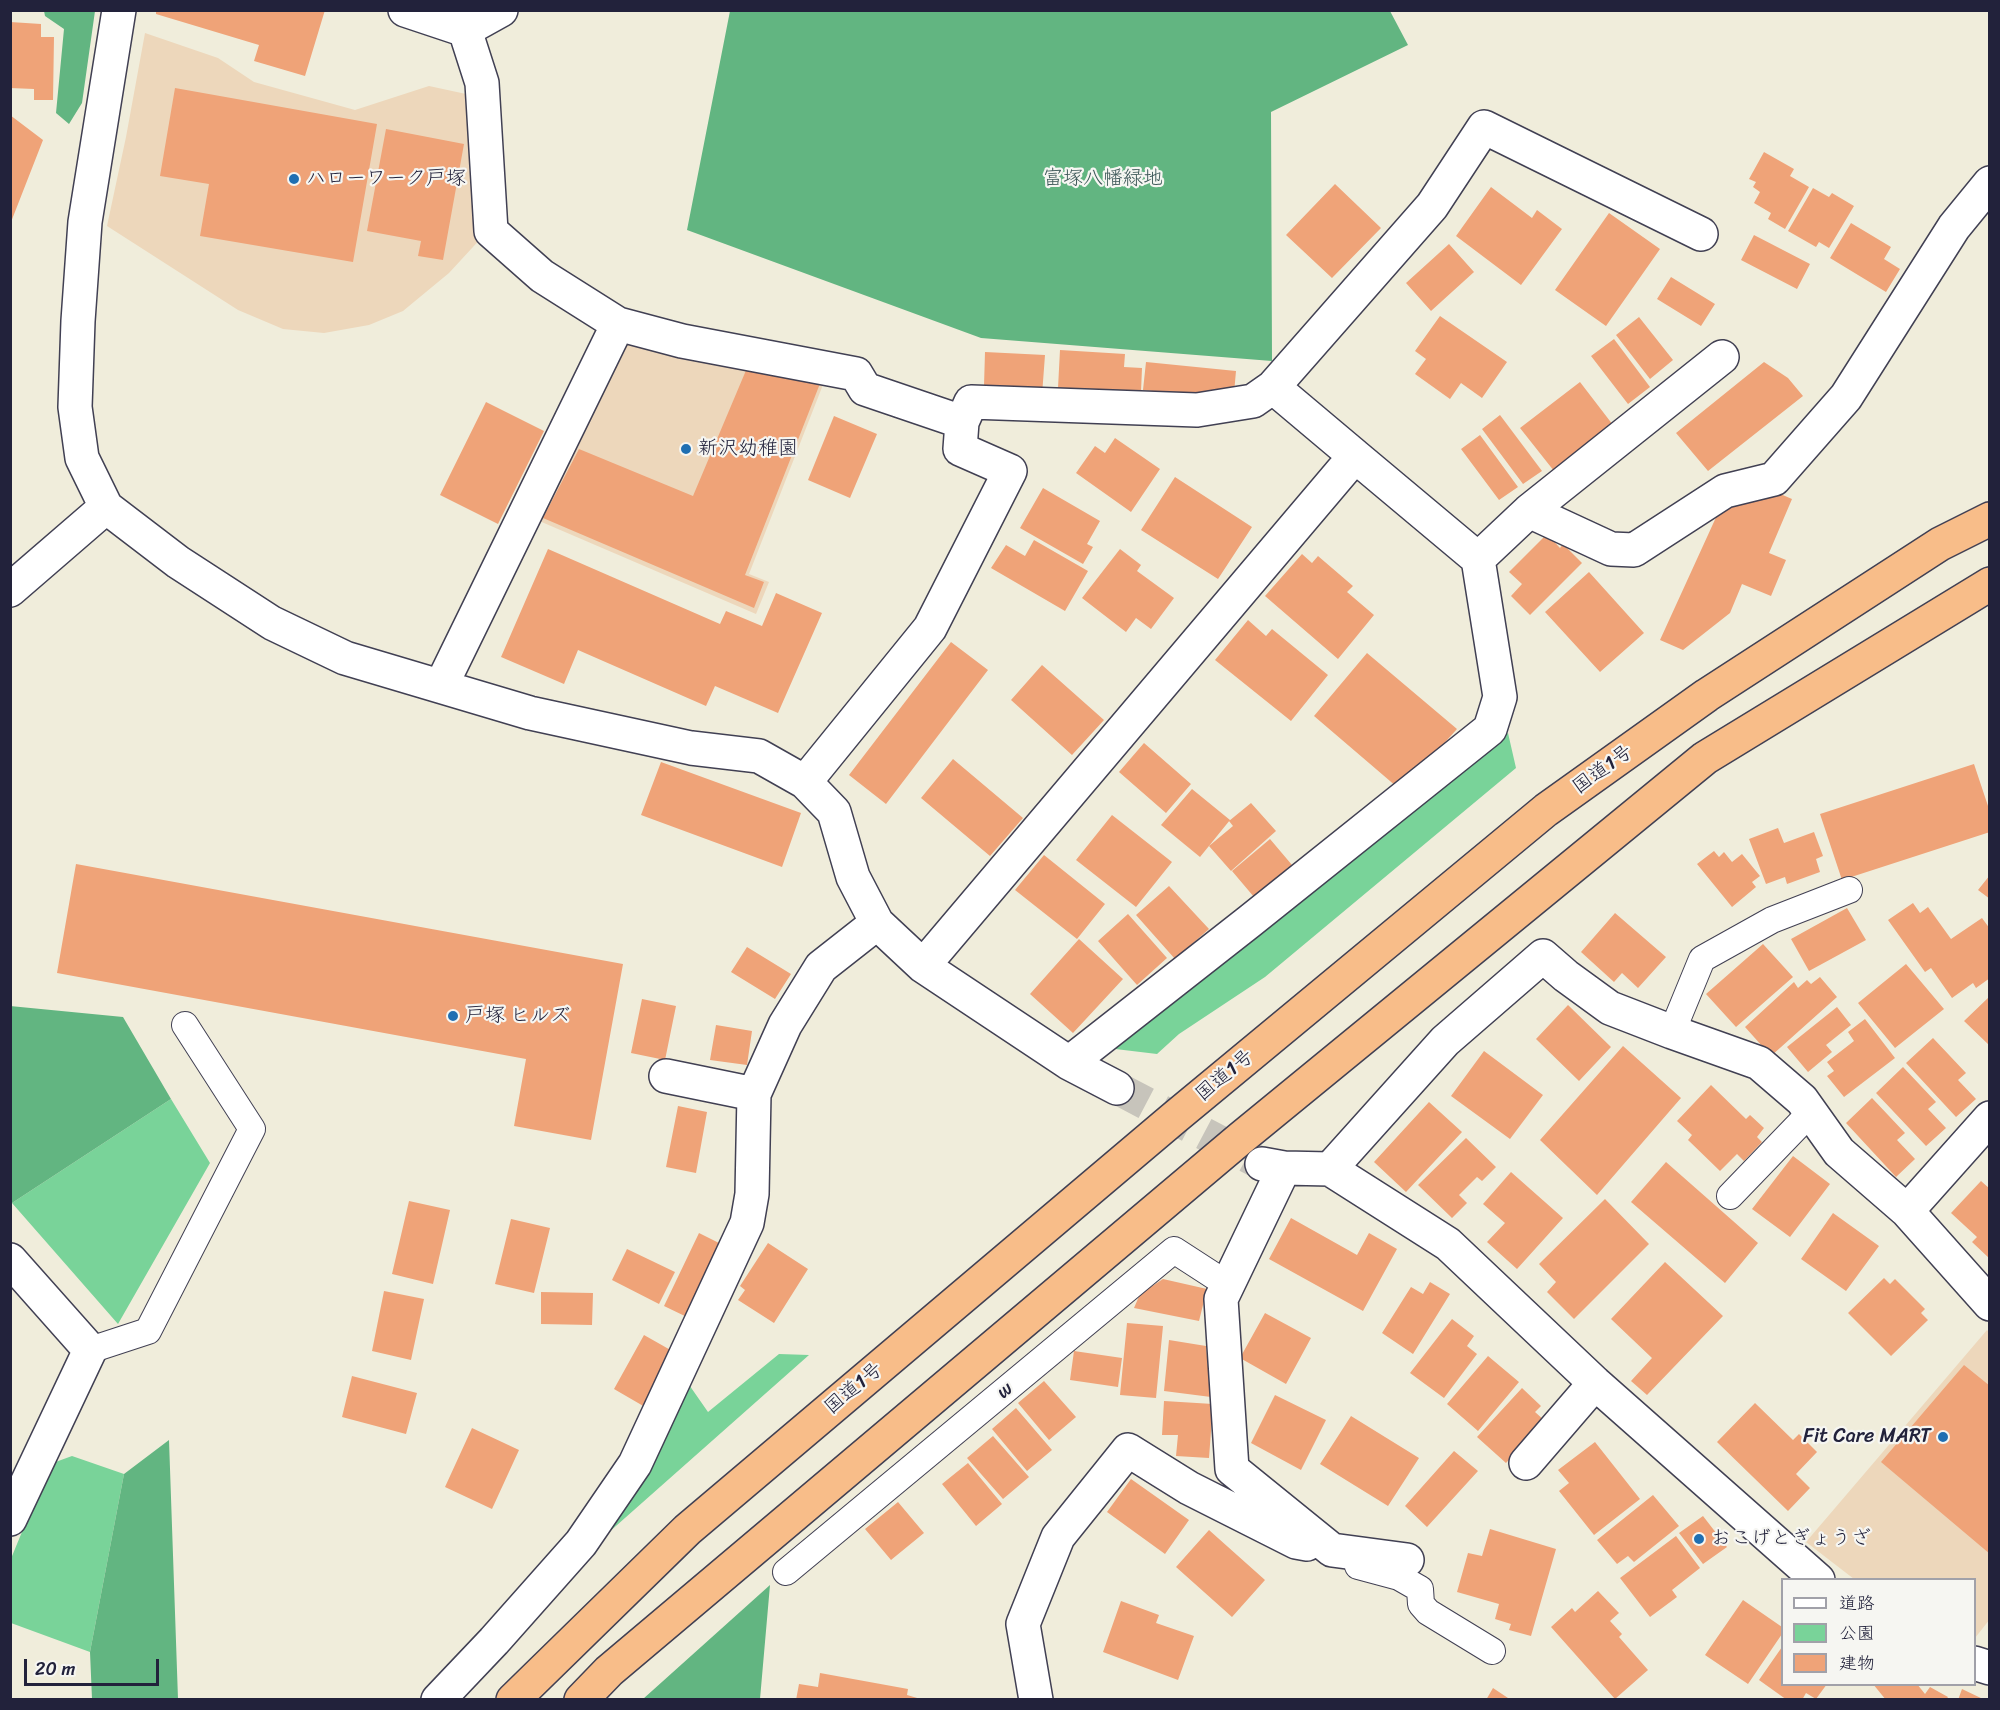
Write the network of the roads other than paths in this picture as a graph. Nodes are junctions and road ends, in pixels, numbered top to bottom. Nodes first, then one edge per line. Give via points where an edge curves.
1 (119, 10) edge
2 (405, 10) edge
3 (501, 10) edge
4 (465, 30) junction
5 (1989, 183) edge
6 (1701, 234) dead end
7 (618, 324) junction
8 (1722, 357) dead end
9 (1273, 387) junction
10 (962, 422) junction
11 (1355, 456) junction
12 (106, 507) junction
13 (1530, 511) junction
14 (1989, 519) edge
15 (1478, 559) junction
16 (1989, 584) edge
17 (10, 590) edge
18 (441, 686) junction
19 (805, 782) junction
20 (1849, 890) dead end
21 (877, 923) junction
22 (923, 966) junction
23 (185, 1025) dead end
24 (1672, 1032) junction
25 (1069, 1062) junction
26 (666, 1076) dead end
27 (1118, 1088) tunnel mouth
28 (754, 1094) junction
29 (1811, 1112) junction
30 (1989, 1118) edge
31 (1330, 1169) junction
32 (1730, 1196) dead end
33 (1907, 1211) junction
34 (10, 1260) edge
35 (1228, 1285) junction
36 (1989, 1304) edge
37 (90, 1350) junction
38 (1595, 1383) junction
39 (1526, 1463) dead end
40 (10, 1519) edge
41 (1332, 1550) junction
42 (1407, 1560) dead end
43 (786, 1572) dead end
44 (1816, 1578) edge
45 (1492, 1651) dead end
46 (438, 1700) edge
47 (513, 1700) edge
48 (581, 1700) edge
49 (1036, 1700) edge

1 - 12 street via 85,222 75,407 82,458
2 - 4 street
3 - 4 street
4 - 7 street via 482,83 492,231 542,276
5 - 13 street via 1954,227 1846,398 1774,479 1725,491 1634,550 1611,549
6 - 9 street via 1484,127 1432,206
7 - 10 street via 856,374 865,389
7 - 18 street
8 - 13 street
9 - 10 street via 1254,401 1197,410 971,402
9 - 11 street
10 - 19 street via 960,449 1010,471 930,628
11 - 15 street
11 - 22 street
12 - 17 street
12 - 18 street via 178,562 272,623 345,658
13 - 15 street
14 - 47 highway, 国道1号 via 1940,544 1707,694 1546,810 687,1530
15 - 25 street via 1500,698 1490,729
16 - 48 highway via 1705,758 1241,1138 609,1671
18 - 19 street via 622,734 759,756
19 - 21 street via 834,812 853,877
20 - 24 lane via 1772,920 1702,959
21 - 22 street
21 - 28 street via 821,967 785,1025
22 - 25 street
23 - 37 lane via 252,1129 148,1331
24 - 29 street via 1759,1063
24 - 31 street via 1610,1008 1543,956 1445,1041
25 - 27 street
26 - 28 street
28 - 46 street via 752,1194 747,1223 635,1464 581,1543
29 - 32 lane
29 - 33 street via 1839,1152
30 - 33 street
31 - 35 street via 1273,1166
31 - 38 street via 1448,1244
33 - 36 street
34 - 37 street
35 - 41 street via 1221,1299 1232,1469
35 - 43 lane, w via 1174,1250
37 - 40 street
38 - 39 street
38 - 44 street
41 - 42 street
41 - 45 lane via 1359,1566 1399,1577 1420,1589 1421,1604 1428,1612
41 - 49 street via 1296,1542 1189,1488 1128,1450 1058,1537 1023,1624

